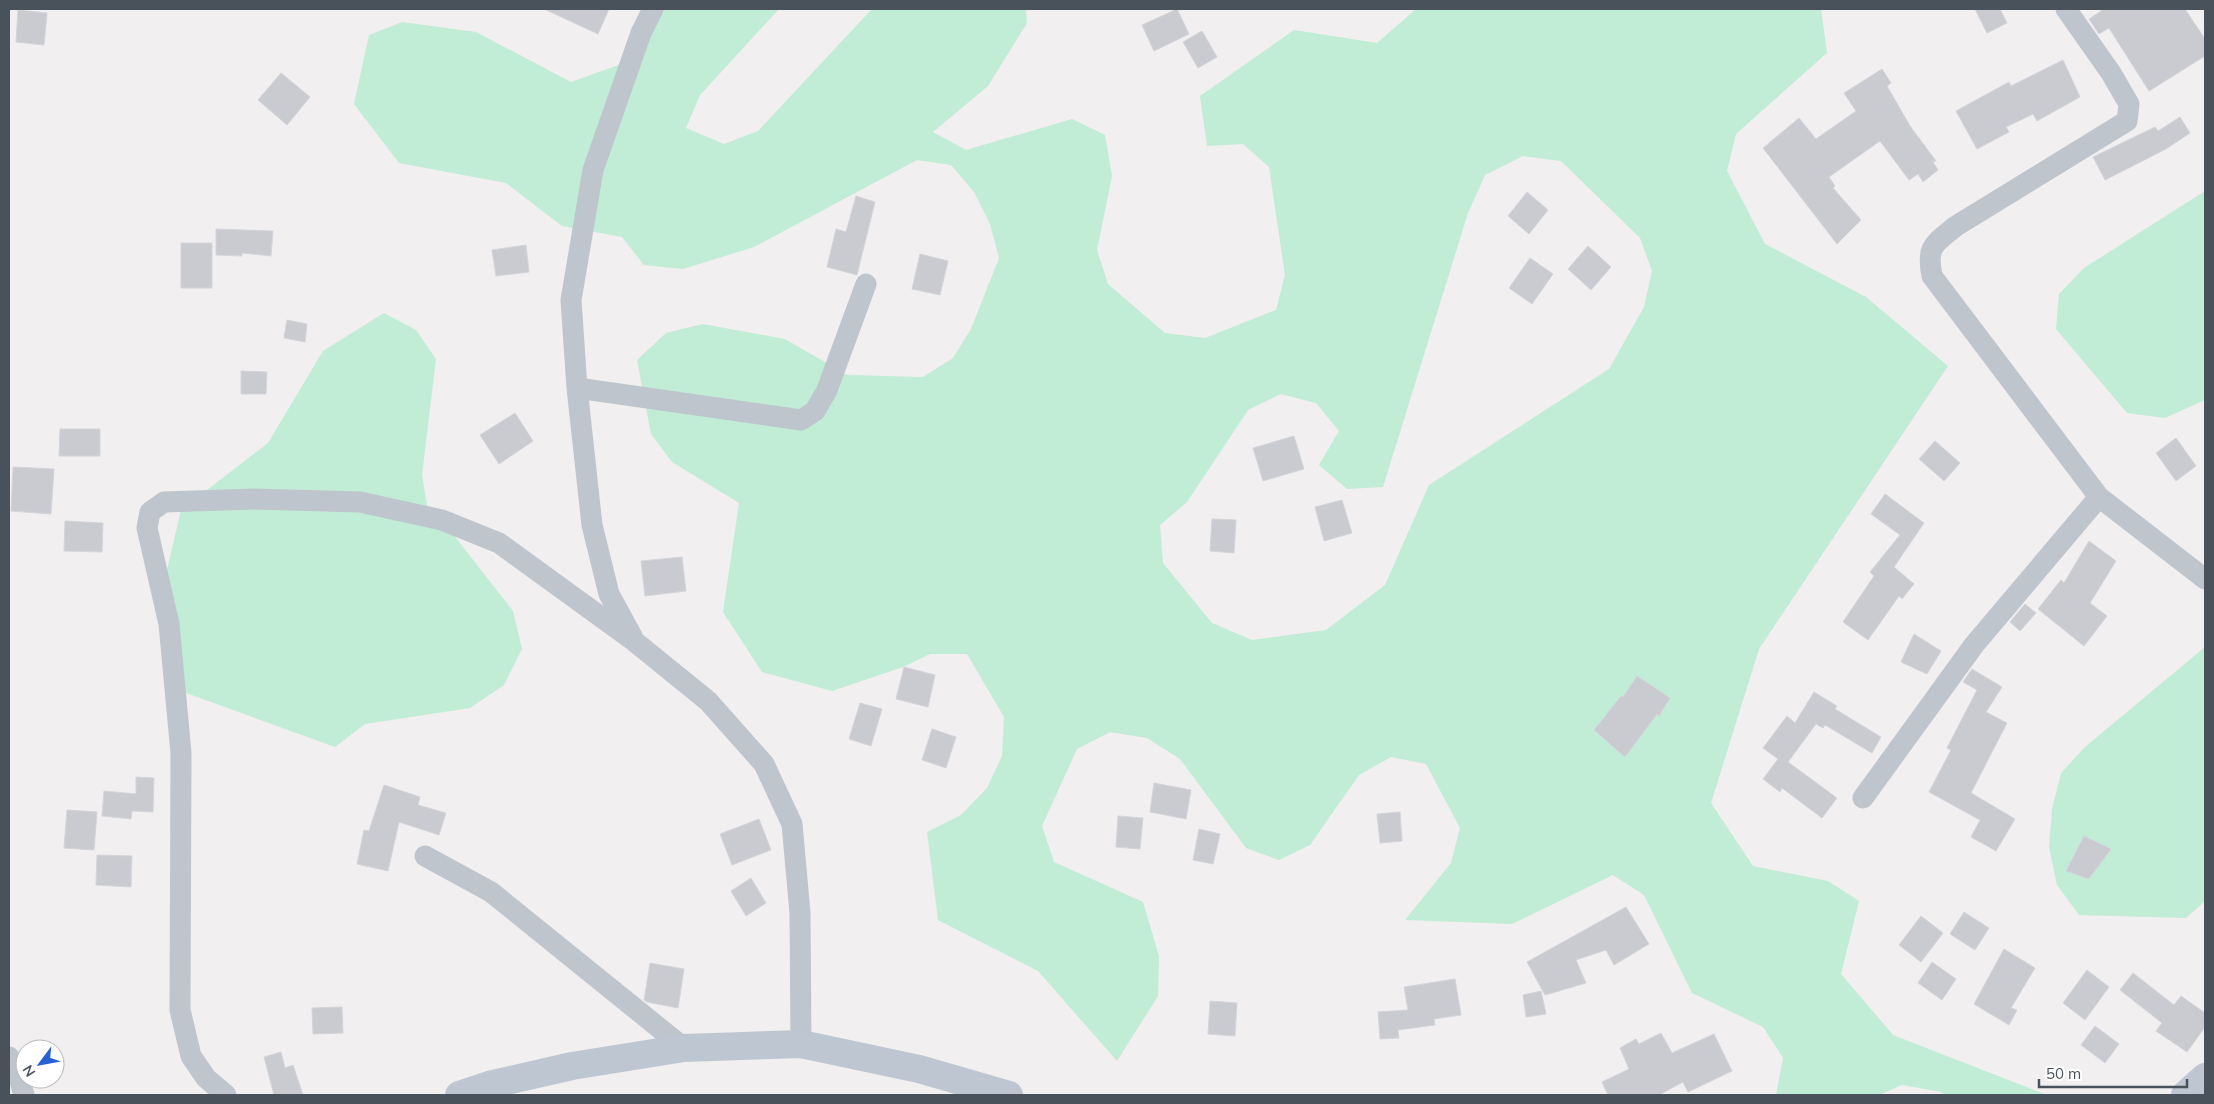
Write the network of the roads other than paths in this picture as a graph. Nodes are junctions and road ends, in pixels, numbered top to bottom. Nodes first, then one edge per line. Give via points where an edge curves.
1 (653, 9) edge
2 (2066, 9) edge
3 (866, 284) dead end
4 (576, 388) junction
5 (2100, 496) junction
6 (2205, 579) edge
7 (634, 641) junction
8 (1863, 798) dead end
9 (425, 856) dead end
10 (801, 1044) junction
11 (684, 1048) junction
12 (9, 1057) edge
13 (2205, 1077) edge
14 (24, 1095) edge
15 (226, 1095) edge
16 (459, 1095) edge
17 (1009, 1095) edge
18 (2185, 1095) edge

1 - 4 street via 641,34 593,170 571,300
2 - 5 street via 2129,104 2127,121 1956,226 1934,244 1928,258 1932,276
3 - 4 street via 827,390 815,411 801,420
4 - 7 street via 592,525 609,594
5 - 6 street
5 - 8 street via 1974,645
7 - 10 street via 708,701 764,764 792,824 800,913
7 - 15 street via 499,542 442,520 360,502 273,499 164,502 150,512 147,528 169,624 182,753 180,1010 191,1056 206,1078
9 - 11 street via 491,892
10 - 11 street
10 - 17 street via 919,1069
11 - 16 street via 572,1066
12 - 14 street
13 - 18 street

